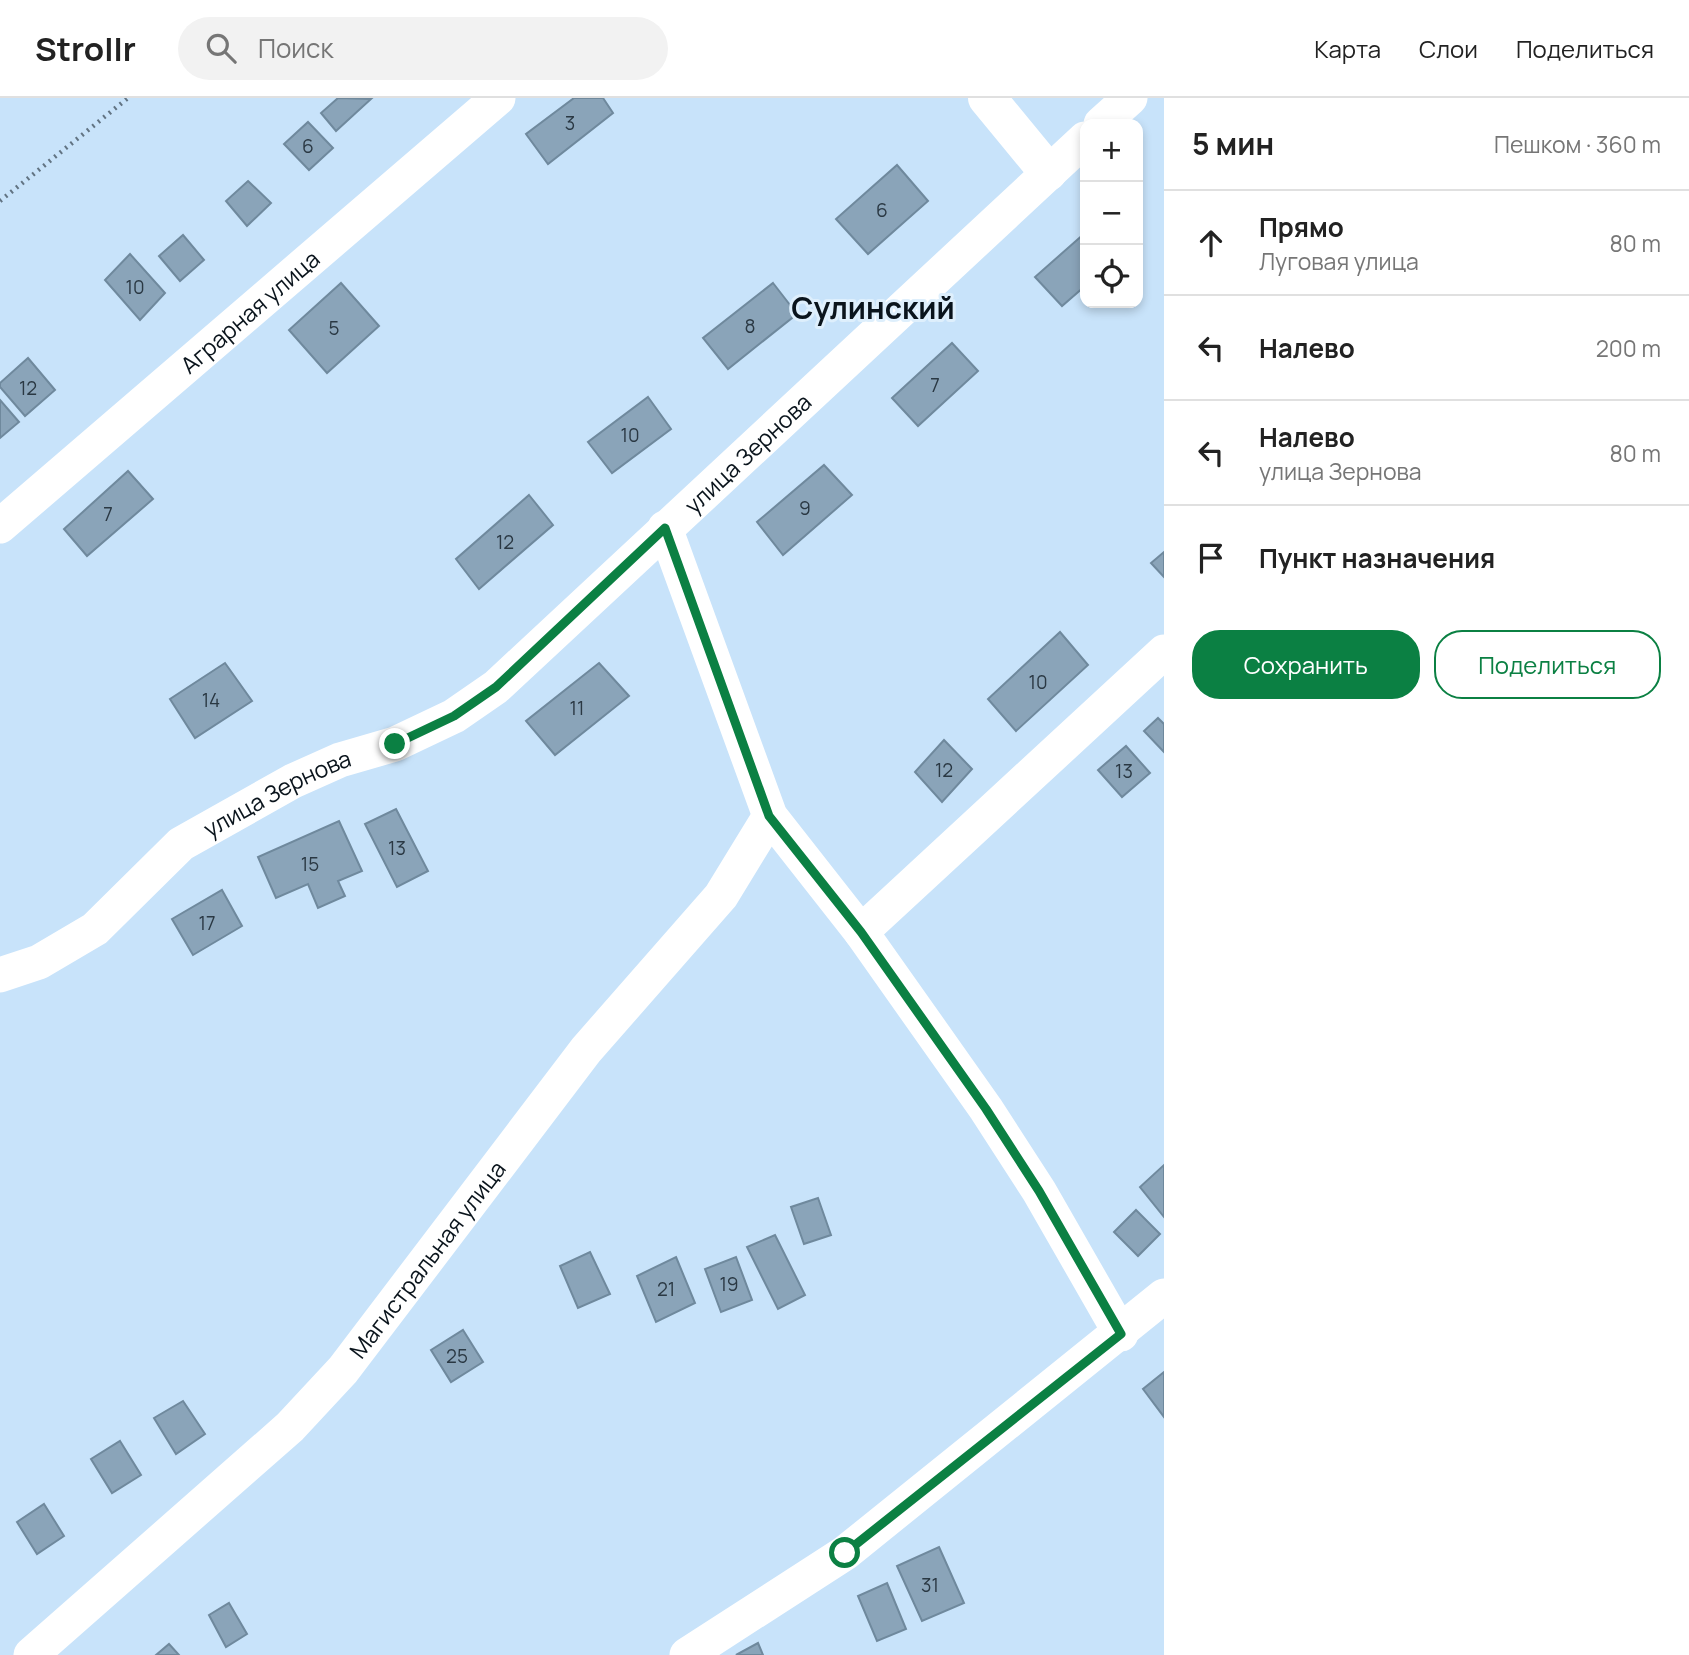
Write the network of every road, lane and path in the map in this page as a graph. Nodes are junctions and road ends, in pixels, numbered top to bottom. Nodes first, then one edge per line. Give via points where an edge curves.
1 (128, 98) edge
2 (498, 98) edge
3 (987, 98) edge
4 (1130, 98) edge
5 (1107, 119) edge
6 (1080, 143) edge
7 (1048, 172) junction
8 (0, 201) edge
9 (0, 526) edge
10 (665, 528) junction
11 (1164, 652) edge
12 (769, 816) junction
13 (861, 932) junction
14 (0, 975) edge
15 (1164, 1296) edge
16 (1121, 1334) junction
17 (31, 1655) edge
18 (687, 1655) edge

1 - 8 path
2 - 9 street, Аграрная улица
3 - 7 street
4 - 5 street
6 - 7 street, улица Зернова
7 - 10 street, улица Зернова
10 - 12 street
10 - 14 street, улица Зернова via 496,687 454,716 395,744 340,760 293,781 181,844 95,929 39,962
11 - 13 street
12 - 13 street
12 - 17 street, Магистральная улица via 721,896 586,1049 343,1370 290,1427
13 - 16 street via 1039,1191
15 - 16 street
16 - 18 street via 845,1553

